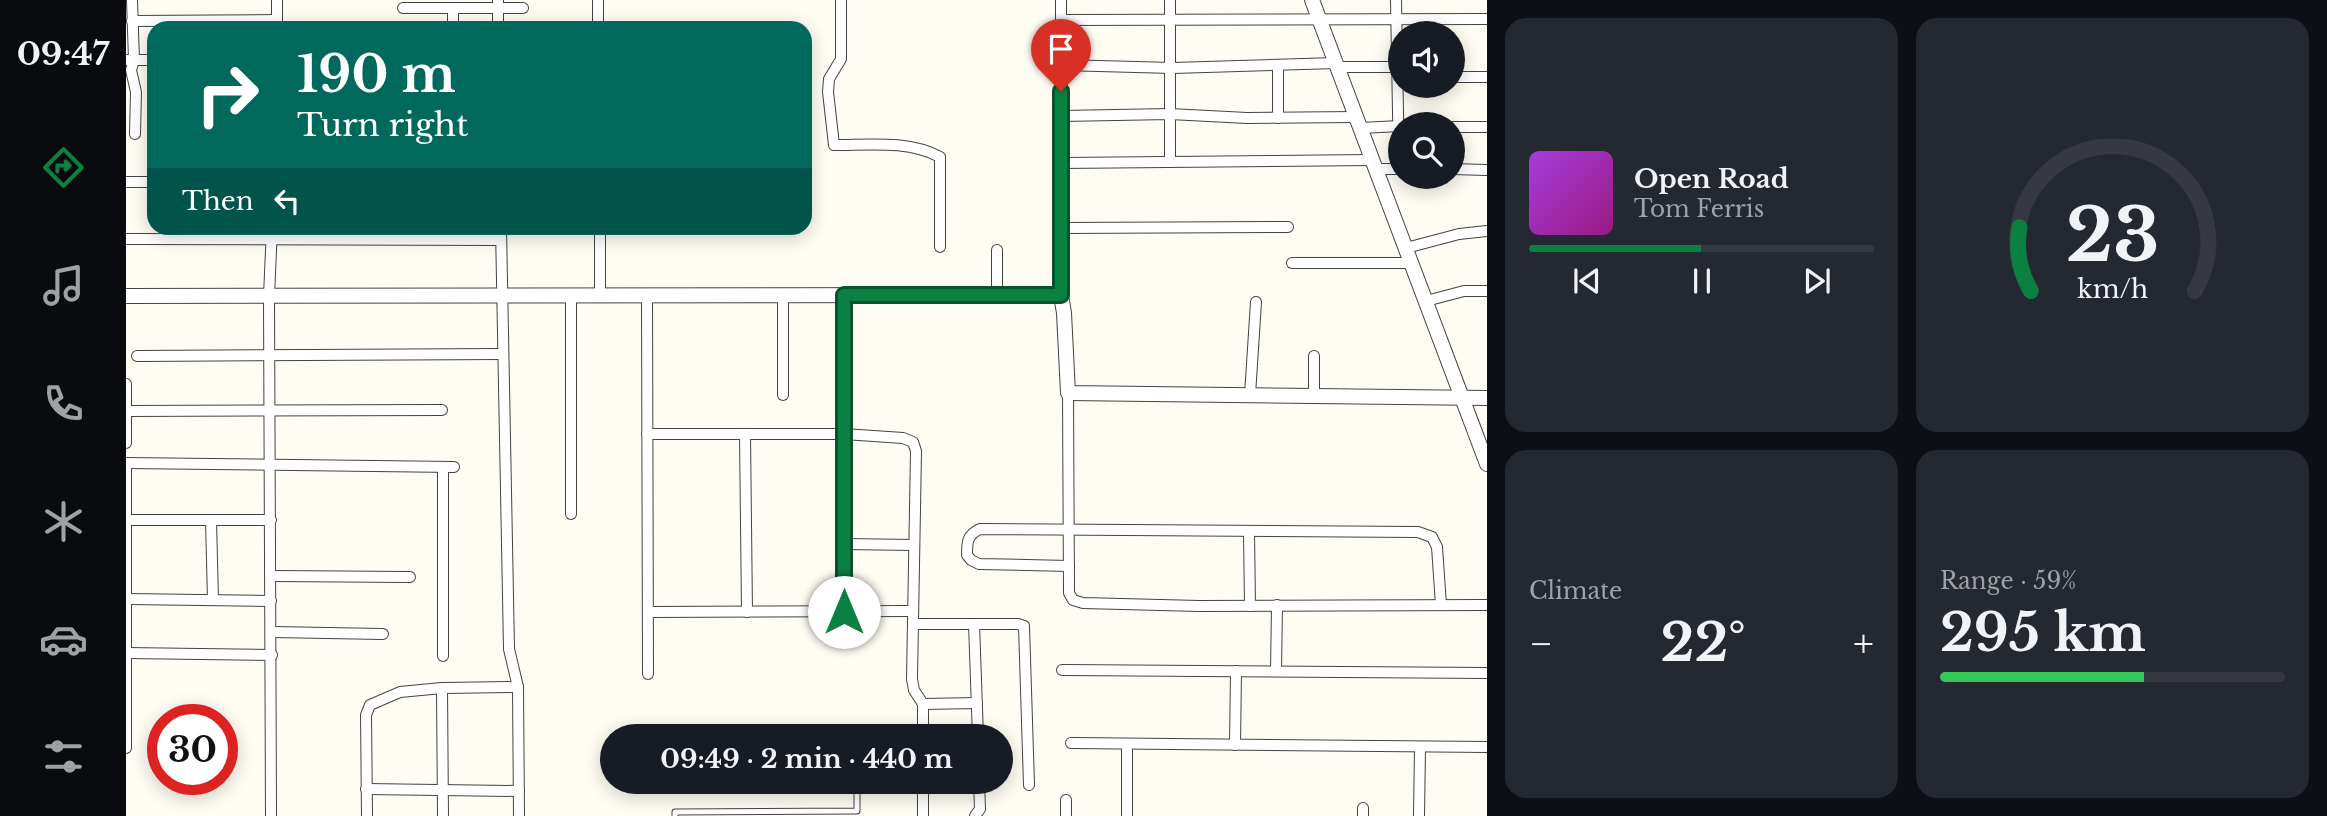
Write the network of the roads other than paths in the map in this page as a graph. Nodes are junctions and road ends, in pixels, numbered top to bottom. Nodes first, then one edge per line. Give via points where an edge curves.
1 (132, 0) edge
2 (278, 0) edge
3 (598, 0) edge
4 (841, 0) edge
5 (1061, 0) edge
6 (1170, 0) edge
7 (1312, 0) edge
8 (1396, 0) edge
9 (498, 4) edge
10 (403, 8) dead end
11 (453, 8) junction
12 (523, 8) dead end
13 (1319, 19) junction
14 (1487, 19) edge
15 (1061, 20) junction
16 (1170, 20) junction
17 (1396, 20) junction
18 (132, 21) junction
19 (147, 21) edge
20 (277, 21) edge
21 (453, 21) edge
22 (598, 21) edge
23 (130, 60) edge
24 (1061, 65) junction
25 (1278, 65) junction
26 (1337, 65) junction
27 (1170, 68) junction
28 (1388, 72) edge
29 (1465, 77) edge
30 (1487, 77) edge
31 (1170, 114) junction
32 (1061, 116) junction
33 (1278, 118) junction
34 (1359, 122) junction
35 (1388, 125) edge
36 (1465, 127) edge
37 (1487, 127) edge
38 (135, 134) dead end
39 (1170, 162) junction
40 (1061, 163) junction
41 (1375, 164) junction
42 (1388, 167) edge
43 (1465, 169) edge
44 (1487, 170) edge
45 (126, 181) edge
46 (147, 182) edge
47 (1288, 227) dead end
48 (1061, 228) junction
49 (1487, 231) edge
50 (223, 235) edge
51 (272, 235) edge
52 (337, 235) edge
53 (501, 235) edge
54 (600, 235) edge
55 (126, 239) edge
56 (501, 240) junction
57 (940, 247) dead end
58 (1406, 248) junction
59 (997, 250) dead end
60 (1292, 264) dead end
61 (1412, 264) junction
62 (1487, 291) edge
63 (501, 295) junction
64 (571, 295) junction
65 (600, 295) junction
66 (647, 295) junction
67 (783, 295) junction
68 (844, 295) junction
69 (1061, 295) junction
70 (126, 296) edge
71 (269, 296) junction
72 (997, 296) junction
73 (1426, 301) junction
74 (1256, 302) dead end
75 (270, 354) junction
76 (503, 354) junction
77 (137, 356) dead end
78 (1314, 356) dead end
79 (127, 384) edge
80 (1068, 393) junction
81 (783, 395) dead end
82 (1250, 395) junction
83 (1314, 396) junction
84 (1462, 398) junction
85 (1487, 398) edge
86 (270, 410) junction
87 (442, 410) dead end
88 (126, 411) edge
89 (647, 434) junction
90 (745, 434) junction
91 (844, 434) junction
92 (126, 443) edge
93 (1487, 462) edge
94 (126, 465) edge
95 (270, 466) junction
96 (127, 485) edge
97 (571, 513) dead end
98 (127, 520) edge
99 (211, 520) junction
100 (271, 520) junction
101 (1069, 530) junction
102 (1249, 531) junction
103 (844, 544) junction
104 (914, 545) junction
105 (1069, 566) junction
106 (271, 576) junction
107 (410, 577) dead end
108 (127, 599) edge
109 (213, 600) junction
110 (271, 601) junction
111 (1277, 605) junction
112 (1441, 605) junction
113 (1487, 605) edge
114 (1250, 606) junction
115 (913, 611) junction
116 (648, 612) junction
117 (747, 612) junction
118 (844, 612) junction
119 (913, 624) junction
120 (974, 624) junction
121 (272, 632) junction
122 (383, 635) dead end
123 (127, 653) edge
124 (272, 655) junction
125 (443, 656) dead end
126 (1062, 670) dead end
127 (1237, 671) junction
128 (1276, 671) junction
129 (1487, 673) edge
130 (648, 674) dead end
131 (518, 687) junction
132 (442, 688) junction
133 (923, 704) junction
134 (977, 704) junction
135 (923, 724) edge
136 (978, 724) edge
137 (1071, 743) dead end
138 (1127, 744) junction
139 (1235, 745) junction
140 (1420, 747) junction
141 (1487, 747) edge
142 (126, 748) edge
143 (1029, 785) dead end
144 (366, 789) junction
145 (443, 789) junction
146 (519, 791) junction
147 (858, 794) edge
148 (923, 794) edge
149 (979, 794) edge
150 (1066, 800) dead end
151 (271, 816) edge
152 (367, 816) edge
153 (443, 816) edge
154 (519, 816) edge
155 (675, 816) edge
156 (923, 816) edge
157 (975, 816) edge
158 (1066, 816) edge
159 (1127, 816) edge
160 (1419, 816) edge

1 - 18 street
2 - 20 street
3 - 22 street
4 - 57 street via 841,59 829,79 828,92 834,145 895,145 940,156
5 - 15 street
6 - 16 street
7 - 13 street
8 - 17 street
9 - 11 street
9 - 12 street
10 - 11 street
11 - 21 street
13 - 16 street
13 - 17 street
13 - 26 street
14 - 17 street
15 - 16 street
15 - 24 street
16 - 27 street
18 - 19 street
18 - 23 street
23 - 38 street via 136,92
24 - 27 street
24 - 32 street
25 - 26 street
25 - 27 street
25 - 33 street
26 - 28 street
26 - 34 street
27 - 31 street
29 - 30 street
31 - 32 street
31 - 33 street
31 - 39 street
32 - 40 street
33 - 34 street
34 - 35 street
34 - 41 street
36 - 37 street
39 - 40 street
39 - 41 street
40 - 48 street
41 - 42 street
41 - 58 street
43 - 44 street
45 - 46 street
47 - 48 street
48 - 69 street
49 - 58 street
50 - 55 street
51 - 71 street
52 - 56 street
53 - 56 street
54 - 65 street
56 - 63 street
58 - 61 street
59 - 72 street
60 - 61 street
61 - 73 street
62 - 73 street via 1464,291
63 - 64 street
63 - 71 street
63 - 76 street
64 - 65 street
64 - 97 street
65 - 66 street
66 - 67 street
66 - 89 street
67 - 68 street
67 - 81 street
68 - 72 street
68 - 91 street
69 - 72 street
69 - 80 street
70 - 71 street
71 - 75 street
73 - 84 street
74 - 82 street
75 - 76 street
75 - 77 street
75 - 86 street
76 - 131 street via 509,649
78 - 83 street
79 - 88 street
80 - 82 street
80 - 101 street
82 - 83 street
83 - 84 street
84 - 85 street
84 - 93 street
86 - 87 street
86 - 88 street
86 - 95 street
88 - 92 street
89 - 90 street
89 - 116 street
90 - 91 street
90 - 117 street
91 - 103 street
91 - 104 street via 913,442
94 - 95 street
94 - 96 street
95 - 100 street
95 - 125 street via 449,467
96 - 98 street
98 - 99 street
98 - 108 street
99 - 100 street
99 - 109 street
100 - 106 street
101 - 102 street
101 - 105 street
101 - 105 street via 980,529 967,541 967,555 979,564
102 - 112 street via 1418,532 1432,537 1437,547
102 - 114 street
103 - 104 street
103 - 118 street
104 - 115 street
105 - 114 street via 1069,593 1083,603
106 - 107 street
106 - 110 street
108 - 109 street
108 - 123 street
109 - 110 street
110 - 121 street
111 - 112 street
111 - 114 street
111 - 128 street
112 - 113 street
115 - 118 street
115 - 119 street
116 - 117 street
116 - 130 street
117 - 118 street
119 - 120 street
119 - 133 street via 912,679
120 - 134 street
120 - 143 street via 1024,626
121 - 122 street
121 - 124 street
123 - 124 street
123 - 142 street
124 - 151 street
126 - 127 street
127 - 128 street
127 - 139 street
128 - 129 street
131 - 132 street
131 - 146 street
132 - 144 street via 400,692 370,705 366,715
132 - 145 street
133 - 134 street
133 - 135 street
134 - 136 street
137 - 138 street
138 - 139 street
138 - 159 street
139 - 140 street
140 - 141 street
140 - 160 street
144 - 145 street
144 - 152 street
145 - 146 street
145 - 153 street
146 - 154 street
147 - 155 lane via 858,811 675,812
148 - 156 street
149 - 157 street via 980,809
150 - 158 street

